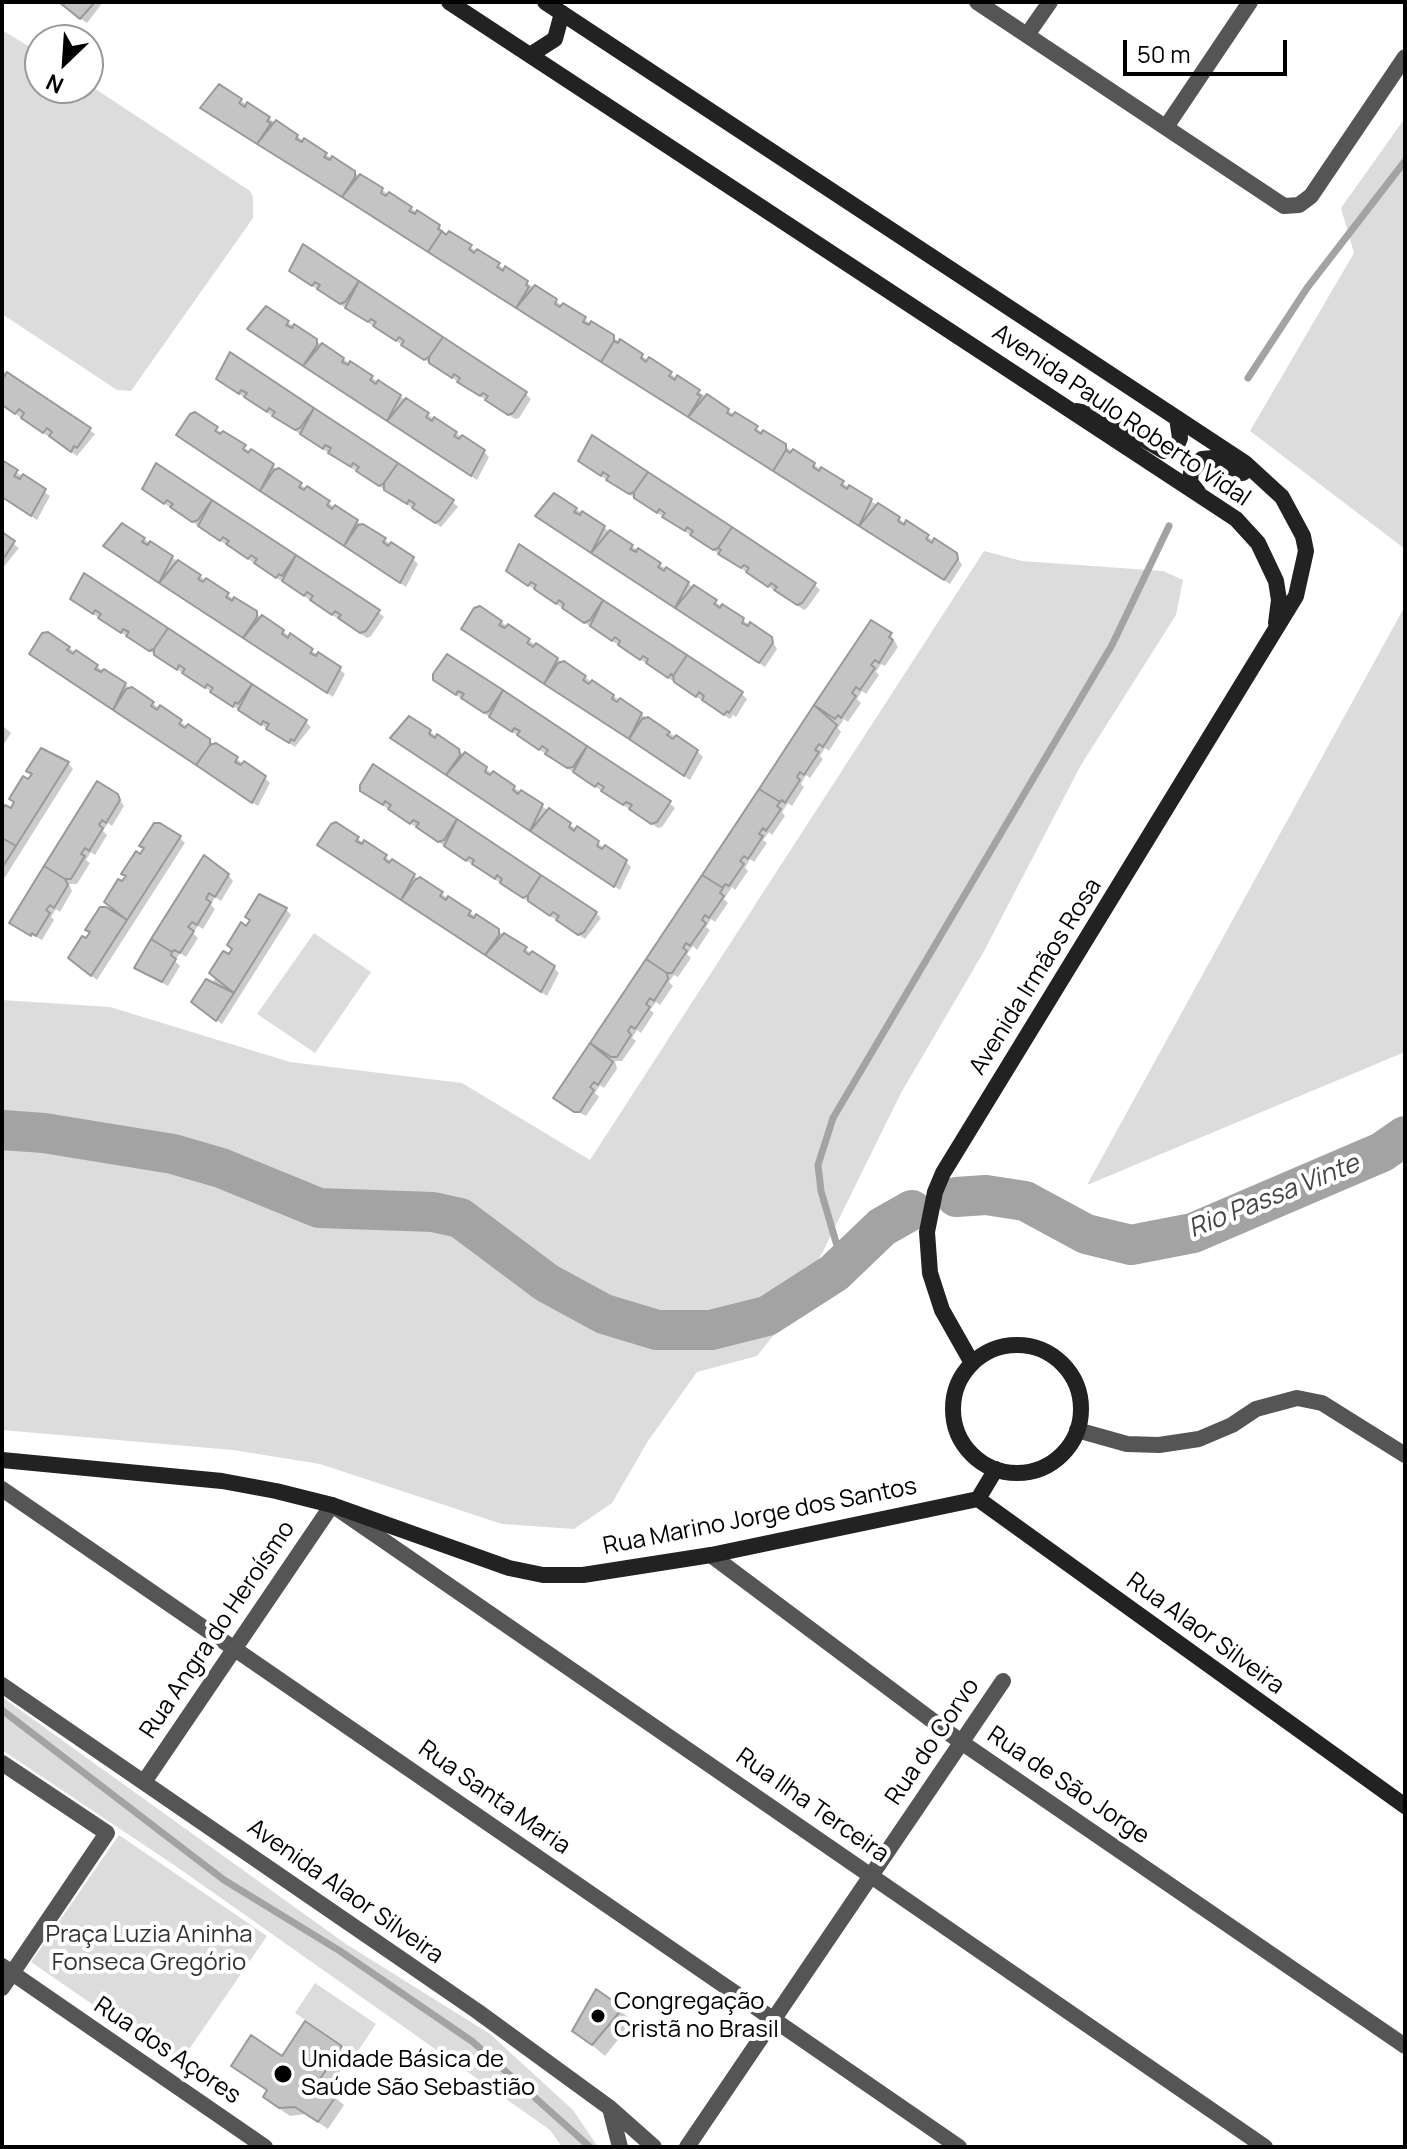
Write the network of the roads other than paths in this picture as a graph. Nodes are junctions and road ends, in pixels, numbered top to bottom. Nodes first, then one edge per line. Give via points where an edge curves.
1 (449, 2) edge
2 (545, 2) edge
3 (977, 2) edge
4 (1050, 2) edge
5 (1250, 2) edge
6 (558, 8) edge
7 (1027, 35) junction
8 (530, 55) junction
9 (1405, 57) edge
10 (1166, 127) junction
11 (1068, 409) junction
12 (1177, 418) junction
13 (1200, 496) junction
14 (1282, 497) junction
15 (1275, 633) junction
16 (972, 1363) junction
17 (1077, 1430) junction
18 (1405, 1455) edge
19 (2, 1460) edge
20 (996, 1469) junction
21 (2, 1489) edge
22 (978, 1499) junction
23 (332, 1505) junction
24 (711, 1555) junction
25 (234, 1649) junction
26 (1003, 1681) dead end
27 (2, 1685) edge
28 (961, 1742) junction
29 (2, 1763) edge
30 (144, 1782) junction
31 (1405, 1806) edge
32 (871, 1876) junction
33 (7, 1970) edge
34 (2, 1988) edge
35 (773, 2019) junction
36 (1405, 2046) edge
37 (610, 2108) junction
38 (265, 2147) edge
39 (620, 2147) edge
40 (654, 2147) edge
41 (687, 2147) edge
42 (959, 2147) edge
43 (1265, 2147) edge

1 - 8 street, Avenida Paulo Roberto Vidal
2 - 6 street, Avenida Paulo Roberto Vidal
3 - 7 street
4 - 7 street
5 - 10 street
6 - 8 street via 555,39
6 - 12 street, Avenida Paulo Roberto Vidal
7 - 10 street
8 - 11 street, Avenida Paulo Roberto Vidal
9 - 10 street via 1311,196 1299,205 1284,206
11 - 12 street via 1106,417 1164,451 1180,438
11 - 13 street, Avenida Paulo Roberto Vidal
12 - 14 street, Avenida Paulo Roberto Vidal via 1245,463
13 - 14 street via 1190,482 1191,472 1202,459 1213,458
13 - 15 street, Avenida Paulo Roberto Vidal via 1236,519 1266,556 1279,600
14 - 15 street, Avenida Paulo Roberto Vidal via 1298,522 1306,551 1296,596
15 - 16 street, Avenida Irmãos Rosa via 943,1173 930,1212 930,1273 942,1310
16 - 17 street via 994,1349 1020,1345 1057,1358 1079,1391
16 - 20 street via 958,1384 955,1422 965,1446
17 - 18 street via 1127,1444 1186,1441 1277,1401 1297,1398 1322,1403
17 - 20 street via 1065,1452 1045,1467 1020,1473
19 - 23 street, Rua Marino Jorge dos Santos via 222,1481
20 - 22 street
21 - 25 street, Rua Santa Maria
22 - 24 street, Rua Marino Jorge dos Santos
22 - 31 street, Rua Alaor Silveira
23 - 24 street, Rua Marino Jorge dos Santos via 509,1568 543,1575 583,1575
23 - 25 street, Rua Angra do Heroísmo
23 - 32 street, Rua Ilha Terceira
24 - 28 street, Rua de São Jorge
25 - 30 street, Rua Angra do Heroísmo
25 - 35 street, Rua Santa Maria
26 - 28 street, Rua do Corvo
27 - 30 street, Avenida Alaor Silveira
28 - 32 street, Rua do Corvo
28 - 36 street, Rua de São Jorge
29 - 33 street via 107,1833
30 - 37 street, Avenida Alaor Silveira
32 - 35 street, Rua do Corvo
32 - 43 street, Rua Ilha Terceira
33 - 34 street
33 - 38 street, Rua dos Açores
35 - 41 street, Rua do Corvo
35 - 42 street, Rua Santa Maria
37 - 39 street
37 - 40 street, Avenida Alaor Silveira

